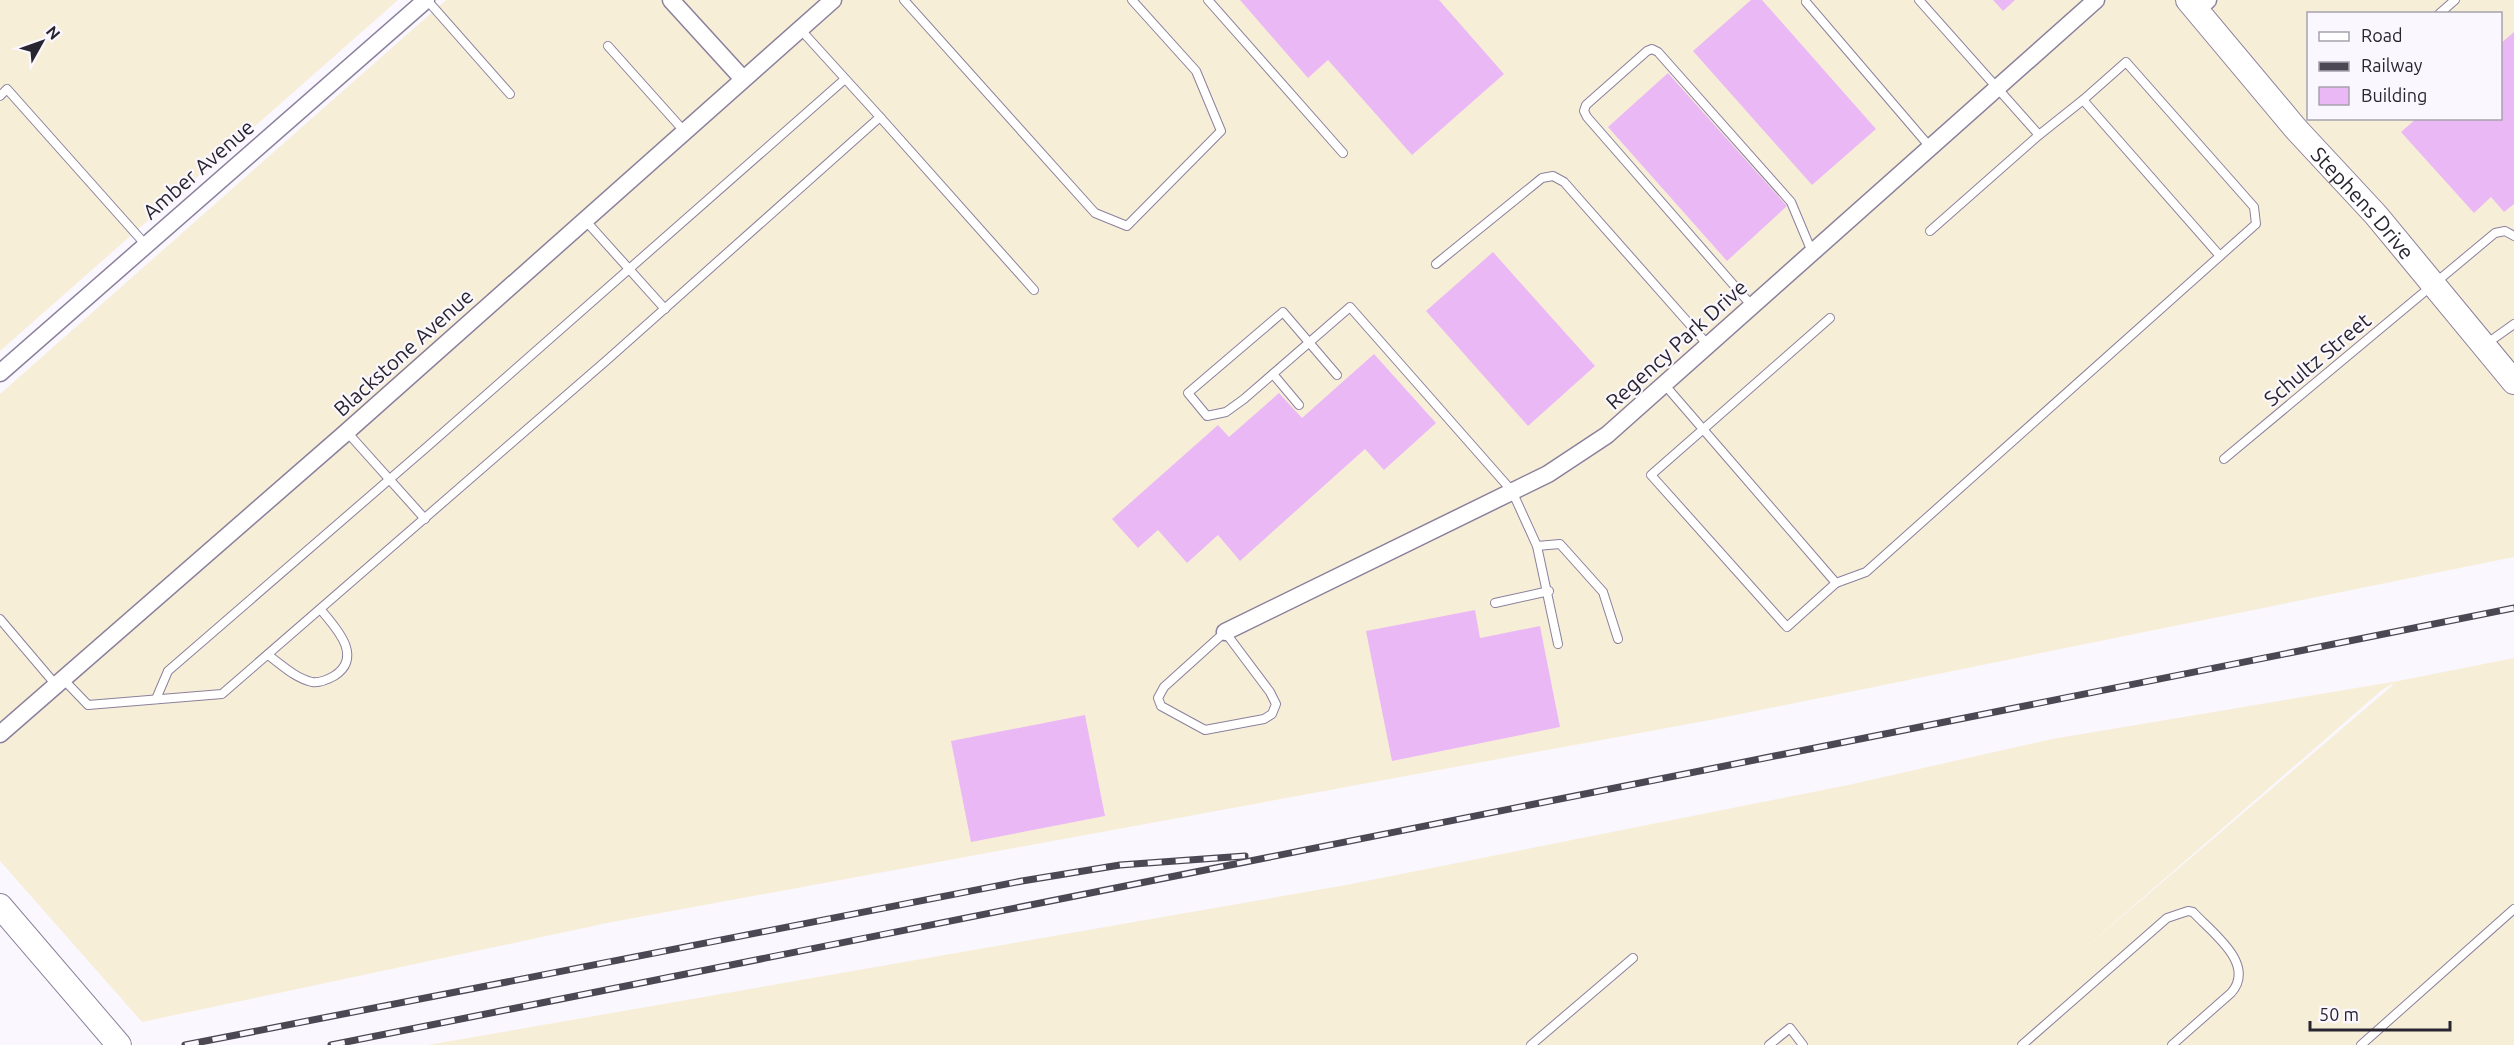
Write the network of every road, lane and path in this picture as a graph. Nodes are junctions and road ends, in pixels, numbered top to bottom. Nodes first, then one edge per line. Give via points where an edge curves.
1 (427, 0) edge
2 (671, 0) edge
3 (833, 0) edge
4 (904, 0) edge
5 (1132, 0) edge
6 (1208, 0) edge
7 (1919, 0) edge
8 (2096, 0) edge
9 (2455, 0) edge
10 (1806, 2) dead end
11 (2198, 3) edge
12 (2441, 12) edge
13 (800, 29) junction
14 (608, 46) dead end
15 (743, 79) junction
16 (845, 79) junction
17 (1997, 88) junction
18 (510, 94) dead end
19 (0, 96) edge
20 (2083, 100) junction
21 (880, 117) junction
22 (684, 131) junction
23 (2039, 135) junction
24 (1930, 147) junction
25 (1343, 153) dead end
26 (585, 220) junction
27 (1929, 231) dead end
28 (2514, 236) edge
29 (145, 244) junction
30 (1812, 252) junction
31 (2220, 256) junction
32 (1436, 264) dead end
33 (629, 269) junction
34 (2433, 286) junction
35 (1034, 290) dead end
36 (1752, 306) junction
37 (665, 309) junction
38 (1830, 318) dead end
39 (2514, 324) edge
40 (1310, 343) junction
41 (1708, 345) junction
42 (2484, 346) junction
43 (0, 373) edge
44 (1273, 374) junction
45 (1337, 375) dead end
46 (2514, 382) edge
47 (1664, 384) junction
48 (1299, 405) dead end
49 (1703, 429) junction
50 (347, 432) junction
51 (2224, 459) dead end
52 (390, 479) junction
53 (1512, 491) junction
54 (425, 519) junction
55 (1537, 546) junction
56 (1836, 583) junction
57 (1549, 591) junction
58 (1495, 603) dead end
59 (321, 610) junction
60 (0, 619) edge
61 (1225, 632) junction
62 (1618, 639) dead end
63 (1558, 644) dead end
64 (268, 655) junction
65 (60, 682) junction
66 (156, 699) junction
67 (0, 734) edge
68 (0, 906) edge
69 (2514, 909) edge
70 (1633, 958) dead end
71 (119, 1045) edge
72 (1531, 1045) edge
73 (1769, 1045) edge
74 (1803, 1045) edge
75 (2022, 1045) edge
76 (2172, 1045) edge
77 (2361, 1045) edge

1 - 18 lane
1 - 29 street, Amber Avenue
2 - 15 street
3 - 13 street, Blackstone Avenue
4 - 5 lane via 1095,213 1127,226 1221,131 1197,72
6 - 25 lane
7 - 17 lane
8 - 17 street, Regency Park Drive
9 - 12 lane
10 - 24 lane
11 - 34 street, Stephens Drive
13 - 15 street, Blackstone Avenue
13 - 16 lane
14 - 22 lane
15 - 22 street, Blackstone Avenue
16 - 21 lane
16 - 33 lane
17 - 23 lane
17 - 24 street, Regency Park Drive
19 - 29 lane via 8,89
20 - 23 lane
20 - 31 lane
20 - 31 lane via 2126,62 2254,207 2256,224
21 - 35 lane
21 - 37 lane
22 - 26 street, Blackstone Avenue
23 - 27 lane
24 - 30 street, Regency Park Drive
26 - 33 lane
26 - 50 street, Blackstone Avenue
28 - 34 lane, Schultz Street via 2505,231 2495,233
29 - 43 street, Amber Avenue
30 - 36 street, Regency Park Drive
30 - 36 lane via 1798,214 1781,189 1658,52 1647,51 1594,97 1586,105 1587,117
31 - 56 lane via 1866,572
32 - 41 lane via 1542,178 1553,176 1564,182
33 - 37 lane
33 - 52 lane
34 - 42 street, Stephens Drive
34 - 51 lane, Schultz Street
36 - 41 street, Regency Park Drive
37 - 54 lane
38 - 49 lane
39 - 42 lane
40 - 44 lane
40 - 44 lane via 1283,312 1188,393 1207,416 1226,412
40 - 45 lane
40 - 53 lane via 1350,307
41 - 47 street, Regency Park Drive
42 - 46 street, Stephens Drive
44 - 48 lane
47 - 49 lane
47 - 53 street, Regency Park Drive via 1576,457
49 - 56 lane
49 - 56 lane via 1651,475 1787,627
50 - 52 lane
50 - 65 street, Blackstone Avenue
52 - 54 lane
52 - 66 lane via 168,671
53 - 55 lane
53 - 61 street, Regency Park Drive
54 - 59 lane
55 - 57 lane
55 - 62 lane via 1560,544 1603,592
57 - 58 lane
57 - 63 lane
59 - 64 lane
59 - 64 lane via 346,644 348,656 337,674 313,682 295,675
60 - 65 lane
61 - 61 lane via 1164,687 1158,698 1161,706 1205,730 1264,719 1276,705
64 - 66 lane via 222,694
65 - 66 lane via 88,705
65 - 67 street, Blackstone Avenue
68 - 71 street
69 - 77 lane
70 - 72 lane
73 - 74 lane via 1790,1028
75 - 76 lane via 2167,918 2188,911 2235,957 2239,977 2236,988

